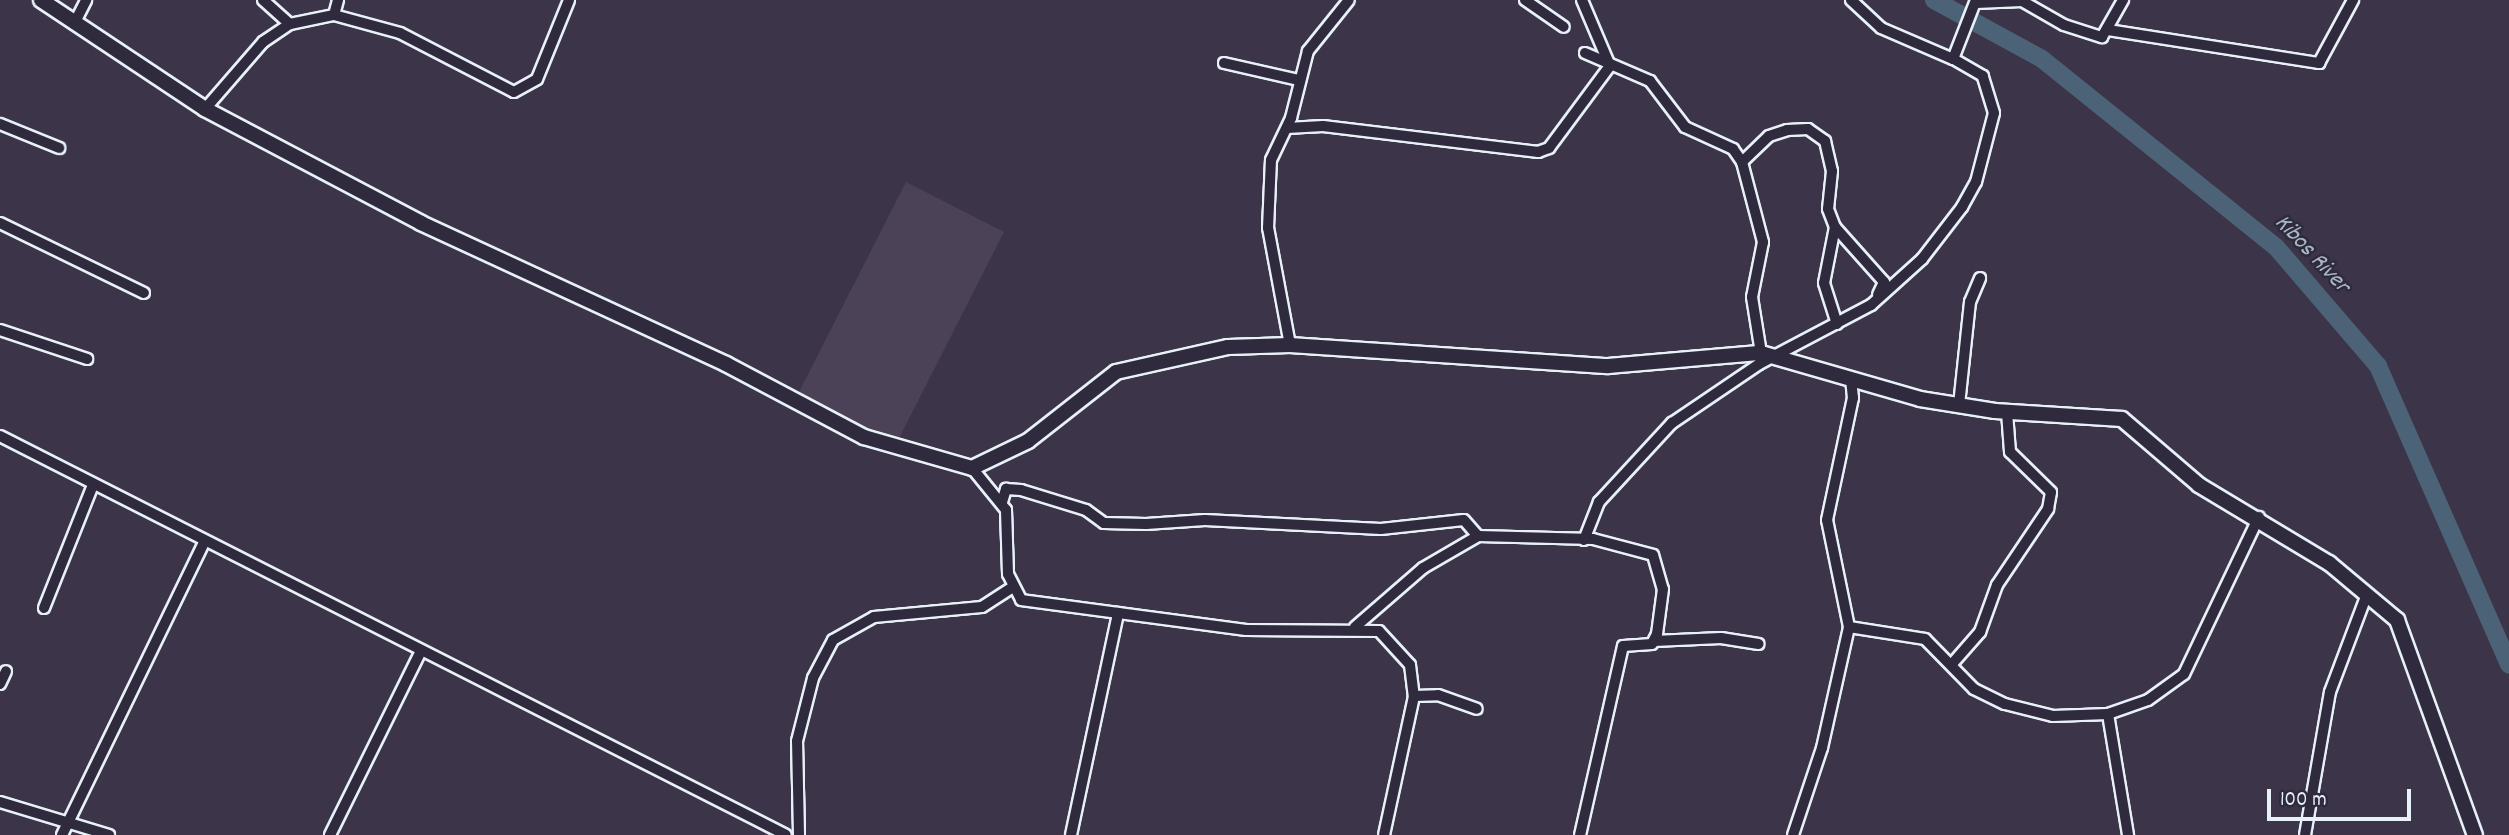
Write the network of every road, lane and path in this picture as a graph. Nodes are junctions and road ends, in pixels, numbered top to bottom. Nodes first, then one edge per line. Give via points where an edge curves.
1 (41, 0) edge
2 (86, 0) edge
3 (263, 0) edge
4 (338, 0) edge
5 (569, 0) edge
6 (1349, 0) edge
7 (1525, 0) edge
8 (1582, 0) edge
9 (1851, 0) edge
10 (2123, 0) edge
11 (2353, 0) edge
12 (1975, 5) edge
13 (334, 15) junction
14 (74, 24) junction
15 (290, 24) junction
16 (1564, 27) dead end
17 (2108, 30) junction
18 (1585, 53) dead end
19 (1953, 59) junction
20 (1224, 63) dead end
21 (1609, 66) junction
22 (1298, 80) junction
23 (205, 109) junction
24 (0, 124) edge
25 (1287, 128) junction
26 (60, 148) dead end
27 (1742, 162) junction
28 (0, 223) edge
29 (1835, 227) junction
30 (1980, 278) dead end
31 (144, 293) dead end
32 (1877, 300) junction
33 (1837, 324) junction
34 (0, 330) edge
35 (1290, 345) junction
36 (1761, 353) junction
37 (1780, 358) junction
38 (87, 359) dead end
39 (1851, 378) junction
40 (1959, 405) junction
41 (2007, 412) junction
42 (0, 436) edge
43 (972, 468) junction
44 (93, 485) junction
45 (1002, 502) junction
46 (2259, 517) junction
47 (1478, 536) junction
48 (1584, 540) junction
49 (204, 542) junction
50 (1011, 588) junction
51 (2367, 594) junction
52 (44, 608) dead end
53 (1118, 613) junction
54 (1355, 627) junction
55 (1849, 627) junction
56 (1654, 641) junction
57 (1759, 644) dead end
58 (421, 651) junction
59 (1952, 664) junction
60 (6, 671) dead end
61 (0, 684) edge
62 (1414, 696) junction
63 (1477, 709) dead end
64 (2108, 714) junction
65 (0, 802) edge
66 (68, 822) junction
67 (62, 835) edge
68 (109, 835) edge
69 (330, 835) edge
70 (786, 835) edge
71 (799, 835) edge
72 (1070, 835) edge
73 (1384, 835) edge
74 (1580, 835) edge
75 (1793, 835) edge
76 (2128, 835) edge
77 (2305, 835) edge
78 (2475, 835) edge

1 - 14 main road
2 - 14 street
3 - 15 street
4 - 13 street
5 - 13 street via 537,79 514,92 400,33
6 - 22 street via 1308,51
7 - 16 street
8 - 21 street
9 - 19 street via 1881,28
10 - 17 street
11 - 17 street via 2319,63
12 - 17 street via 2022,1 2079,31 2102,37
12 - 19 street
13 - 15 street
14 - 23 main road
15 - 23 street via 229,75
18 - 21 street
19 - 32 street via 1983,76 1994,113 1976,182 1922,259
20 - 22 street
21 - 25 street via 1549,148 1538,152 1323,125
21 - 27 street via 1650,81 1685,127 1733,149
22 - 25 street
23 - 43 main road via 421,222 726,364 864,437
24 - 26 street
25 - 35 street via 1271,160 1266,207
27 - 29 street via 1769,136 1799,128 1816,133 1831,156 1828,209
27 - 36 street via 1763,242 1752,297
28 - 31 street
29 - 32 street via 1884,282
29 - 33 street via 1824,283
30 - 40 street via 1970,302
32 - 33 street
33 - 37 street
34 - 38 street
35 - 36 main road via 1608,366
35 - 43 main road via 1177,354 1116,372 1028,441
36 - 37 main road
37 - 39 main road
37 - 48 street via 1709,394 1672,423 1600,502
39 - 40 main road
39 - 55 street via 1853,398 1827,520
40 - 41 main road
41 - 46 main road via 2122,419 2199,485
41 - 59 street via 2010,452 2047,486 2050,500 1997,585 1980,632
42 - 44 street
43 - 45 street
44 - 49 street
44 - 52 street
45 - 47 street via 1006,489 1021,489 1118,523 1217,520 1381,529 1464,520
45 - 50 street
46 - 51 main road
46 - 64 street via 2184,674 2148,700
47 - 48 street
47 - 54 street via 1423,568
48 - 56 street via 1615,542 1658,558 1664,589
49 - 58 street
49 - 66 street
50 - 53 street via 1030,604
50 - 71 street via 982,607 874,617 833,640 813,678 797,741
51 - 77 street via 2330,692
51 - 78 main road via 2397,620 2414,655
53 - 54 street via 1246,630
53 - 72 street
54 - 62 street via 1379,631 1410,665
55 - 59 street via 1916,635
55 - 75 street via 1822,748
56 - 57 street via 1721,638
56 - 74 street via 1623,646
58 - 69 street
58 - 70 street
59 - 64 street via 1974,689 2005,704 2053,716
60 - 61 street
62 - 63 street via 1438,695
62 - 73 street
64 - 76 street
65 - 66 street
66 - 67 street
66 - 68 street

